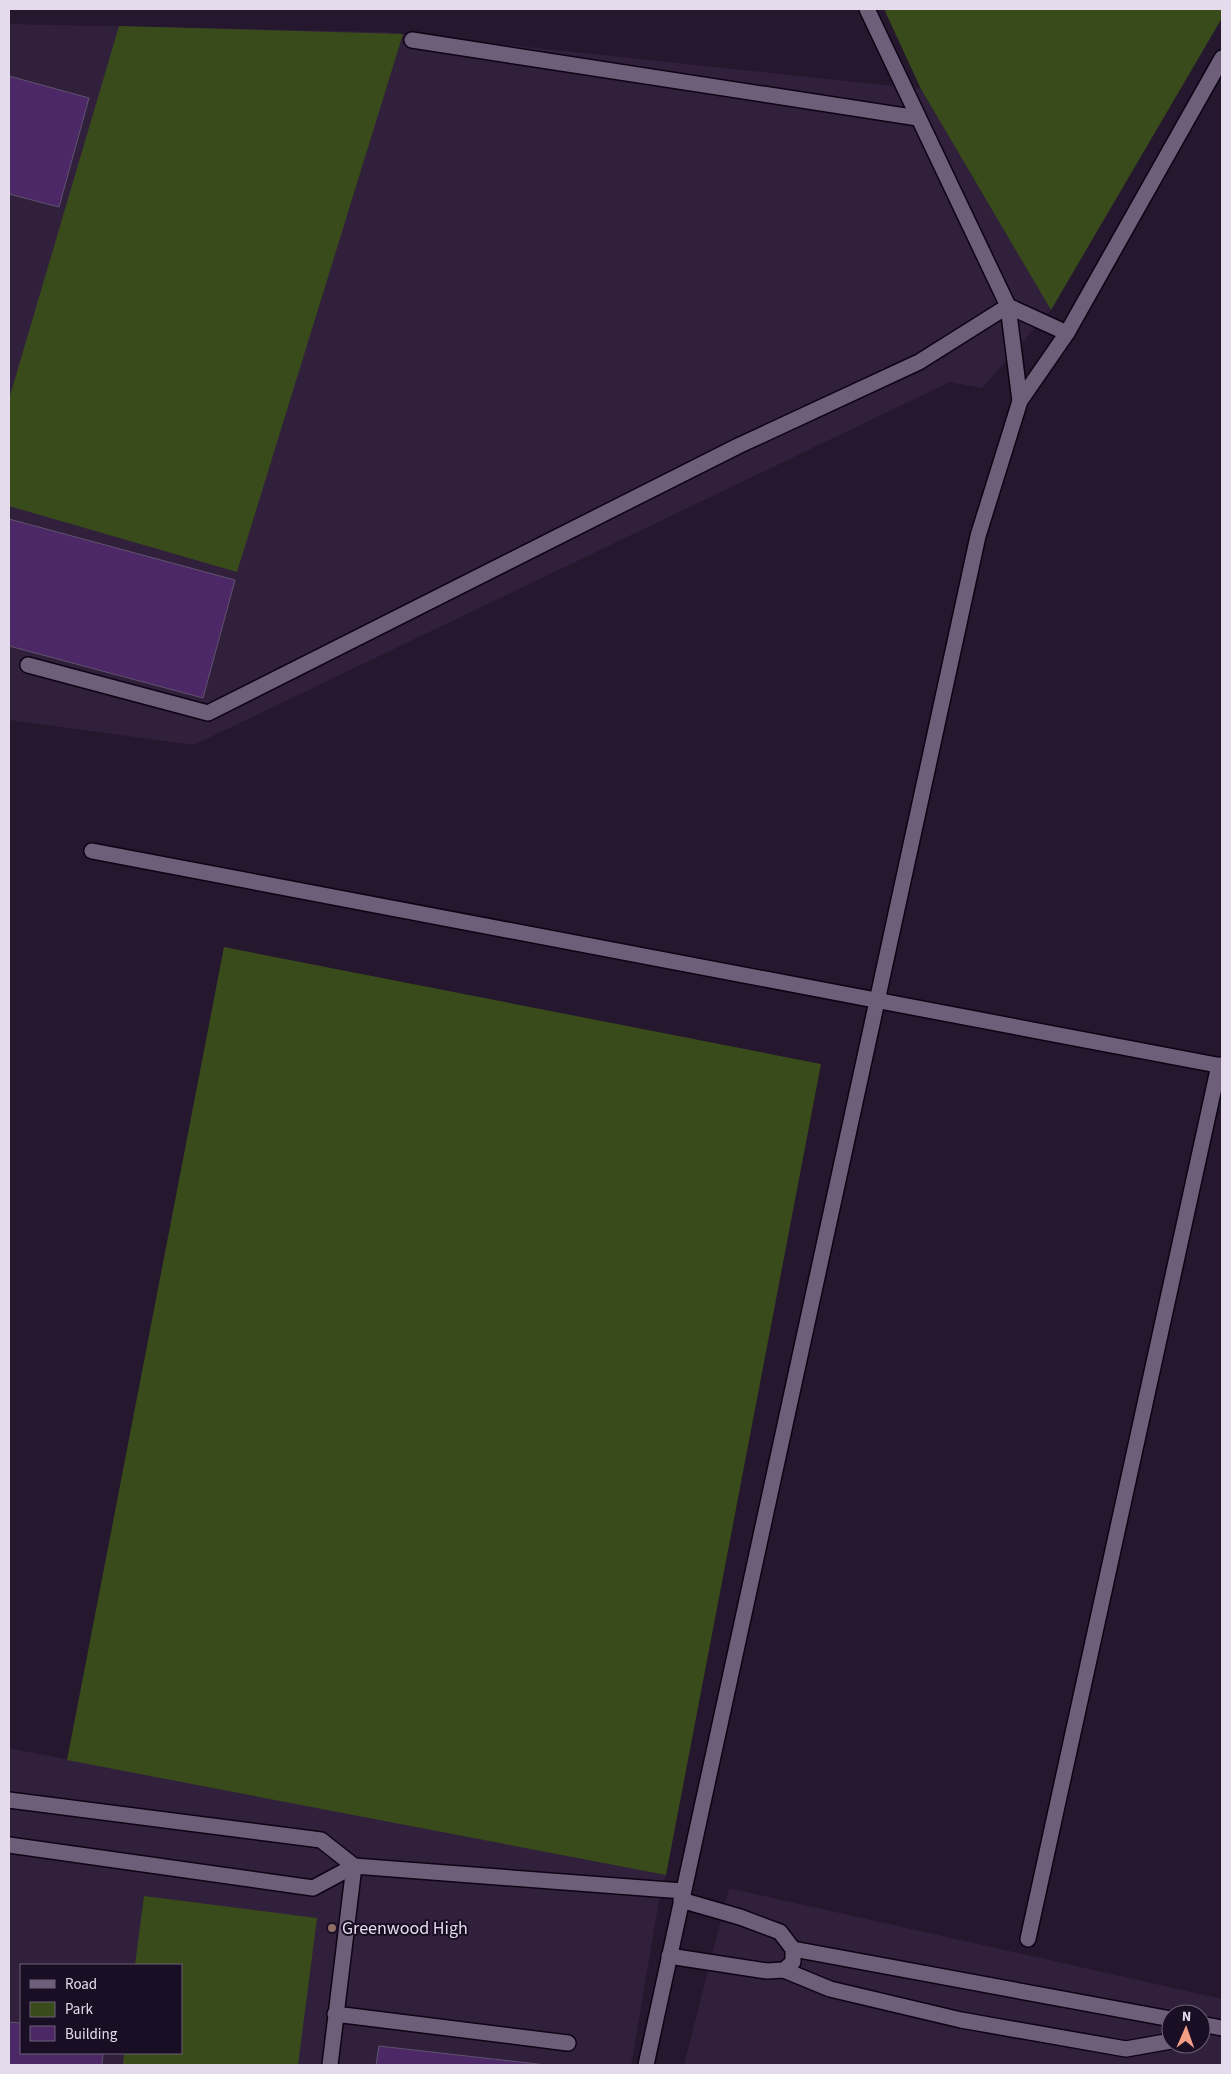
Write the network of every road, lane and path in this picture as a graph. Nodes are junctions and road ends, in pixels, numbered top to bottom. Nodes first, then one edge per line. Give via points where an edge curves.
1 (868, 9) edge
2 (412, 40) dead end
3 (1222, 58) edge
4 (918, 118) junction
5 (1008, 306) junction
6 (1066, 333) junction
7 (1020, 401) junction
8 (28, 665) dead end
9 (92, 851) dead end
10 (876, 1000) junction
11 (1221, 1066) edge
12 (9, 1800) edge
13 (9, 1846) edge
14 (354, 1866) junction
15 (682, 1895) junction
16 (1028, 1939) dead end
17 (792, 1949) junction
18 (669, 1956) junction
19 (784, 1970) junction
20 (335, 2014) junction
21 (1161, 2016) edge
22 (1161, 2043) edge
23 (568, 2044) dead end
24 (330, 2065) edge
25 (646, 2065) edge

1 - 4 street
2 - 4 street
3 - 6 street
4 - 5 street
5 - 6 street
5 - 7 street
5 - 8 street via 919,362 738,446 208,713
6 - 7 street
7 - 10 street via 978,536
9 - 10 street
10 - 11 street
10 - 15 street
11 - 16 street
12 - 14 street via 321,1840
13 - 14 street via 313,1888
14 - 15 street
14 - 20 street
15 - 17 street via 780,1932
15 - 18 street
17 - 19 street via 793,1962
17 - 21 street
18 - 19 street via 767,1971
18 - 25 street
19 - 22 street via 830,1989 961,2020 1126,2049
20 - 23 street
20 - 24 street

